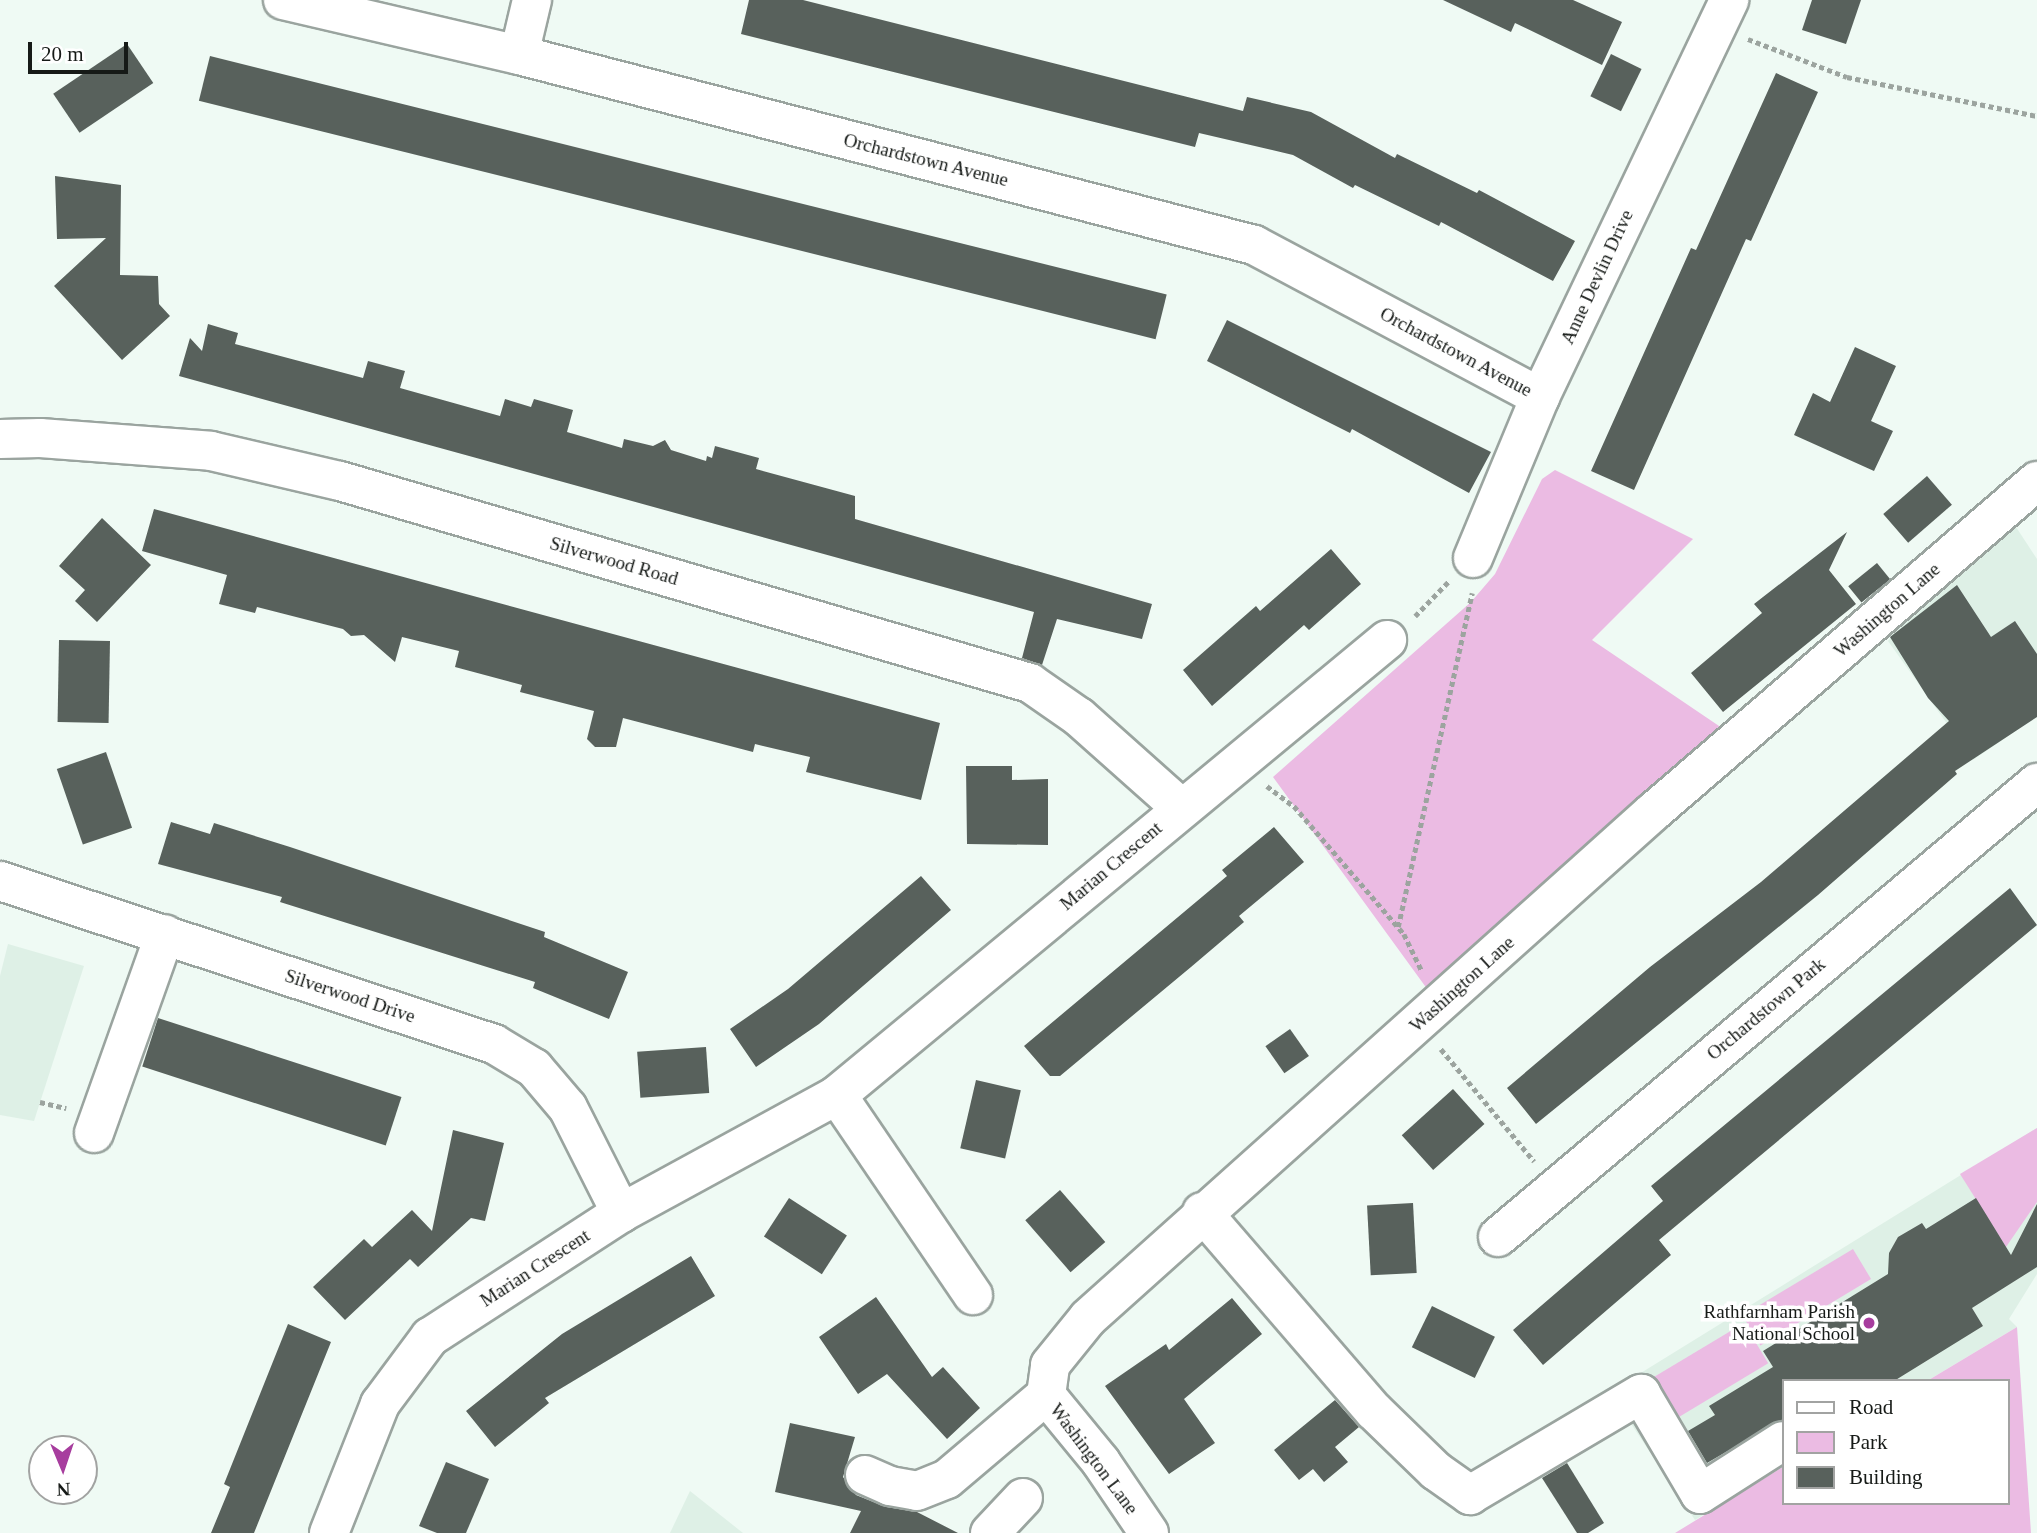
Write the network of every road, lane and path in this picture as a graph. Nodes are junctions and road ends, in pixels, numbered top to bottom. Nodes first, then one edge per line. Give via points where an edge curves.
1 (532, 0) edge
2 (1730, 0) edge
3 (300, 2) edge
4 (1741, 37) dead end
5 (519, 55) junction
6 (2037, 116) edge
7 (1540, 397) junction
8 (0, 439) edge
9 (2037, 481) edge
10 (1467, 575) junction
11 (1401, 628) joint
12 (2037, 783) edge
13 (1265, 785) dead end
14 (1181, 808) junction
15 (0, 881) edge
16 (1398, 927) junction
17 (165, 934) junction
18 (1431, 1012) junction
19 (837, 1095) junction
20 (94, 1133) dead end
21 (1556, 1188) junction
22 (1202, 1212) junction
23 (621, 1213) junction
24 (1498, 1237) dead end
25 (973, 1295) dead end
26 (1046, 1395) junction
27 (1782, 1442) edge
28 (865, 1475) dead end
29 (1023, 1498) dead end
30 (329, 1533) edge
31 (990, 1533) edge
32 (1149, 1533) edge

1 - 5 street
2 - 7 street, Anne Devlin Drive
3 - 5 street, Orchardstown Avenue
4 - 6 path via 1847,77
5 - 7 street, Orchardstown Avenue via 1254,245
7 - 10 street, Anne Devlin Drive
8 - 14 street, Silverwood Road via 211,451 314,475 1030,683 1079,718
9 - 18 street, Washington Lane
10 - 11 path
10 - 16 path
11 - 14 street, Marian Crescent
12 - 21 street, Orchardstown Park
13 - 16 path via 1294,806
14 - 19 street, Marian Crescent
15 - 17 street, Silverwood Drive
16 - 18 path via 1426,980
17 - 20 street
17 - 23 street, Silverwood Drive via 494,1044 524,1062 568,1108
18 - 21 path
18 - 22 street, Washington Lane
19 - 23 street, Marian Crescent
19 - 25 street
21 - 24 street, Orchardstown Park
22 - 26 street, Washington Lane via 1088,1318 1050,1365
22 - 27 street via 1374,1411 1436,1471 1469,1495 1641,1394 1700,1494
23 - 30 street, Marian Crescent via 430,1337 380,1404
26 - 28 street via 947,1479 917,1491
26 - 32 street, Washington Lane via 1101,1462
29 - 31 street

